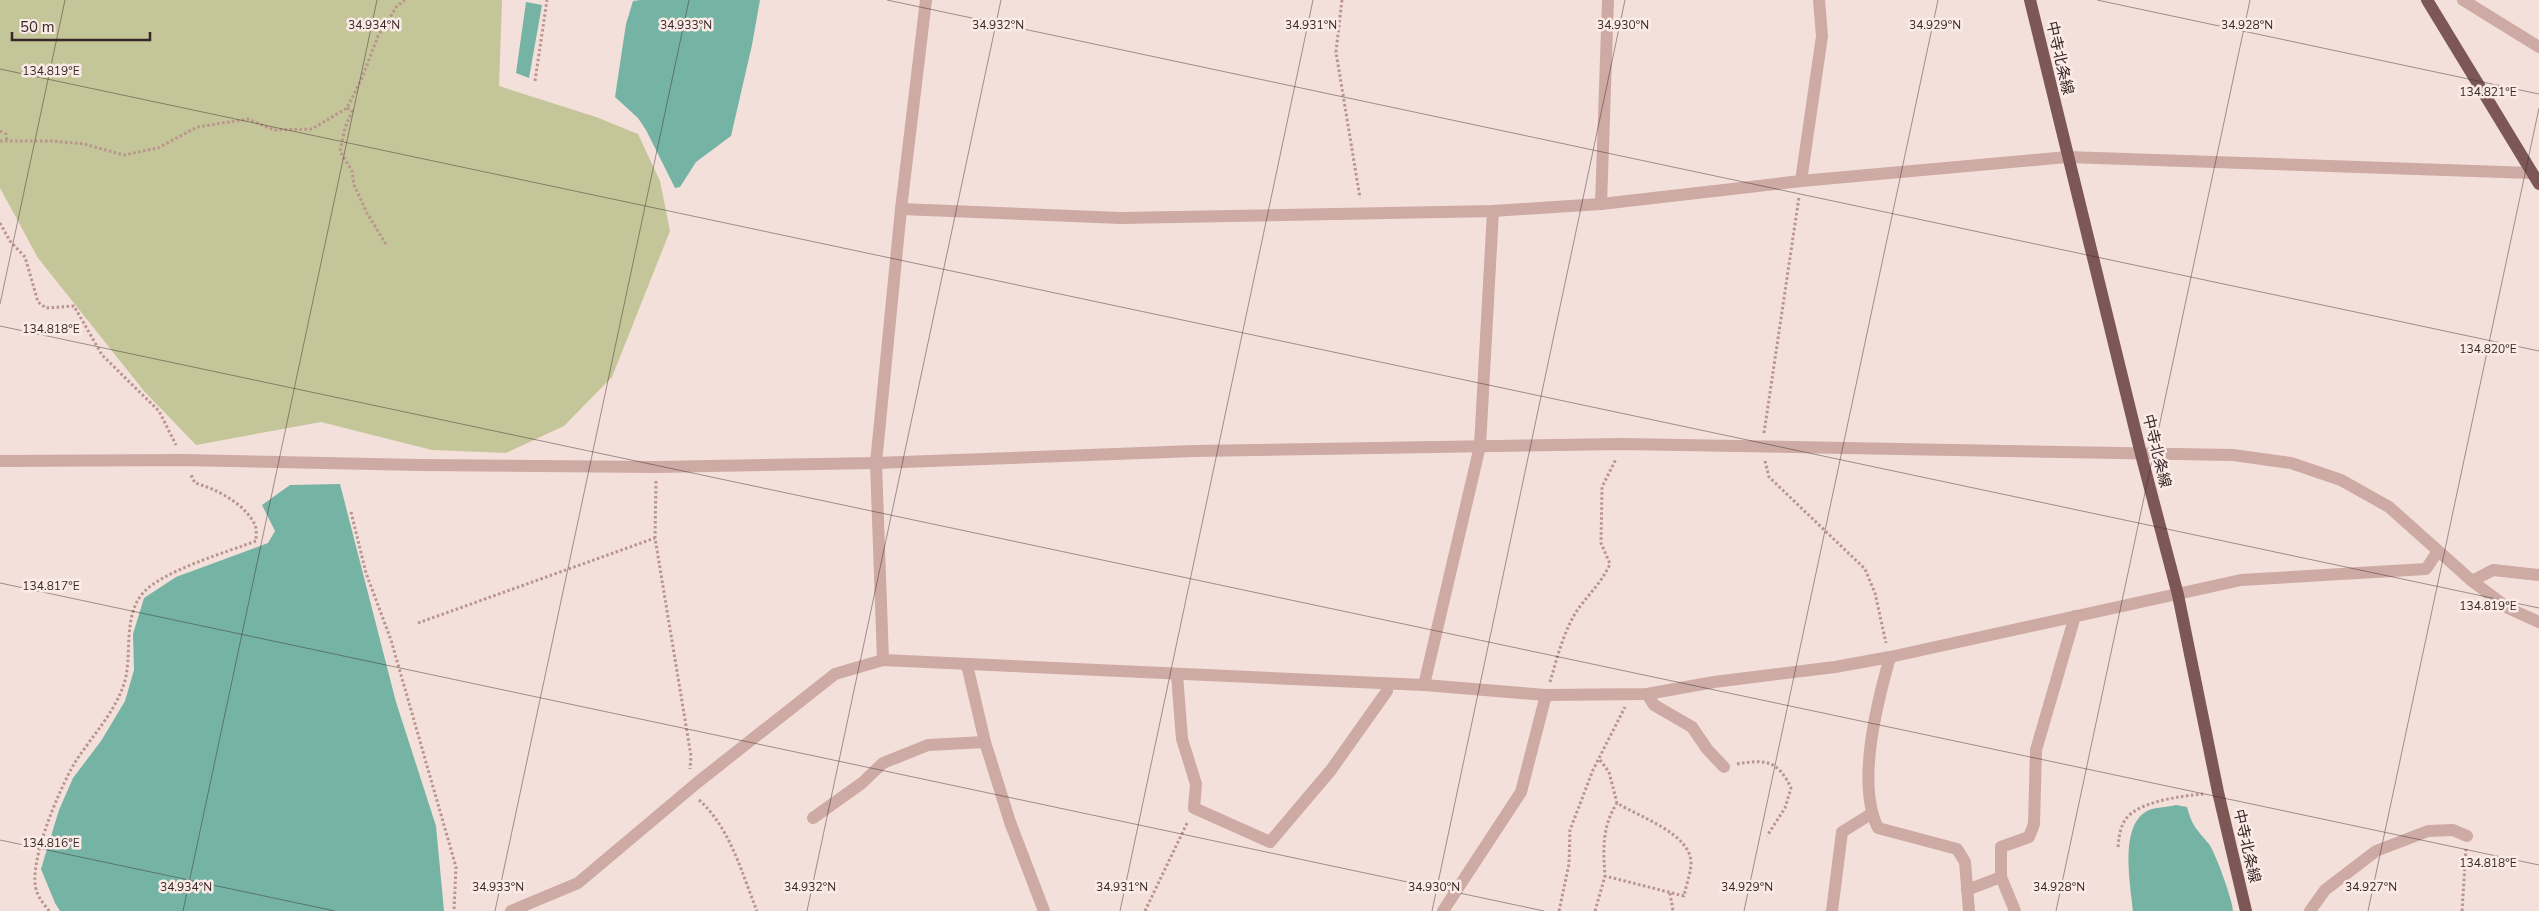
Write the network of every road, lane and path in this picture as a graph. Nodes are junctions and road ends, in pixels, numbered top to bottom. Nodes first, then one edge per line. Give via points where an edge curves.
1 (404, 0) edge
2 (548, 0) edge
3 (926, 0) edge
4 (1342, 0) edge
5 (1608, 0) edge
6 (1819, 0) edge
7 (2030, 0) edge
8 (2427, 0) edge
9 (2463, 0) edge
10 (2539, 47) edge
11 (535, 81) dead end
12 (346, 108) junction
13 (0, 131) edge
14 (0, 141) edge
15 (7, 142) junction
16 (2067, 157) junction
17 (2536, 178) edge
18 (1801, 181) junction
19 (1601, 204) junction
20 (900, 208) junction
21 (1494, 211) junction
22 (1363, 214) junction
23 (0, 223) edge
24 (388, 246) dead end
25 (1622, 444) junction
26 (1480, 446) junction
27 (1762, 447) junction
28 (2141, 454) junction
29 (183, 460) junction
30 (0, 461) edge
31 (876, 463) junction
32 (656, 467) junction
33 (350, 512) dead end
34 (654, 538) junction
35 (2438, 551) junction
36 (2539, 575) edge
37 (2472, 581) junction
38 (2178, 594) junction
39 (2075, 616) junction
40 (2539, 622) edge
41 (418, 623) dead end
42 (1890, 657) junction
43 (883, 660) junction
44 (967, 665) junction
45 (1177, 675) junction
46 (1386, 684) junction
47 (1424, 685) junction
48 (1626, 693) junction
49 (1647, 694) junction
50 (1546, 695) junction
51 (985, 742) junction
52 (1600, 760) junction
53 (1724, 767) joint
54 (688, 790) junction
55 (2218, 792) junction
56 (1617, 803) junction
57 (1194, 808) junction
58 (1871, 814) junction
59 (813, 818) dead end
60 (1767, 836) dead end
61 (2467, 836) joint
62 (2118, 847) dead end
63 (1605, 876) junction
64 (2001, 877) junction
65 (1967, 890) junction
66 (1670, 892) junction
67 (49, 911) edge
68 (454, 911) edge
69 (511, 911) edge
70 (757, 911) edge
71 (1044, 911) edge
72 (1145, 911) edge
73 (1443, 911) edge
74 (1559, 911) edge
75 (1595, 911) edge
76 (1673, 911) edge
77 (1832, 911) edge
78 (1969, 911) edge
79 (2015, 911) edge
80 (2246, 911) edge
81 (2310, 911) edge
82 (2462, 911) edge

1 - 12 path via 378,36
2 - 11 path
3 - 20 street
4 - 22 path via 1336,52
5 - 19 street
6 - 18 street via 1822,36
7 - 16 main road, 中寺北条線
8 - 17 main road
9 - 10 street
12 - 15 path via 312,129 274,130 248,118 197,127 158,148 124,155 84,144
12 - 24 path via 352,111 340,151 352,171 354,185 367,213
13 - 15 path via 6,134
14 - 15 path
16 - 17 street
16 - 18 street
16 - 28 main road, 中寺北条線
18 - 19 street
18 - 27 path
19 - 21 street
20 - 22 street via 1121,218
20 - 31 street
21 - 22 street
21 - 26 street
23 - 29 path via 10,241 25,257 38,302 46,308 74,306 102,355 159,411
25 - 26 street
25 - 27 street
25 - 50 path via 1602,487 1601,542 1610,564 1578,610 1559,651
26 - 31 street via 1194,451
26 - 47 street
27 - 28 street
27 - 42 path via 1769,477 1865,569 1875,593
28 - 35 street via 2233,455 2291,463 2341,480 2389,507
28 - 38 main road, 中寺北条線
29 - 30 street
29 - 32 street
29 - 67 path via 195,483 209,487 244,509 256,527 256,541 167,577 143,593 136,605 130,628 125,683 116,705 74,764 60,791 36,860 37,892
31 - 32 street
31 - 43 street
32 - 34 path
33 - 68 path via 366,573 391,640 456,867
34 - 41 path
34 - 54 path via 691,756
35 - 37 street
35 - 38 street via 2426,569 2241,580
36 - 37 street via 2493,570
37 - 40 street via 2508,608
38 - 39 street
38 - 55 main road, 中寺北条線
39 - 42 street
39 - 64 street via 2036,750 2034,824 2029,836 2001,847
42 - 49 street
42 - 58 street via 1874,715 1869,788
43 - 44 street
43 - 54 street via 835,674
44 - 45 street
44 - 51 street
45 - 46 street
45 - 57 street via 1182,739 1196,784
46 - 47 street
46 - 57 street via 1387,691 1331,770 1270,842
47 - 50 street
48 - 49 street
48 - 50 street
48 - 52 path via 1624,712
49 - 53 street via 1654,705 1692,727
50 - 73 street via 1521,792
51 - 59 street via 928,745 883,763 862,783
51 - 71 street via 1010,822
52 - 56 path via 1609,772
52 - 74 path via 1570,830 1568,864
53 - 60 path via 1759,760 1776,766 1786,776 1791,788 1786,808
54 - 69 street via 578,883
54 - 70 path via 708,808 730,844
55 - 62 path via 2179,796 2145,806 2126,819 2119,833
55 - 80 main road, 中寺北条線
56 - 63 path via 1611,812 1602,845
56 - 66 path via 1667,829 1689,852 1691,865 1684,896
57 - 72 path
58 - 65 street via 1878,828 1957,849 1965,862
58 - 77 street via 1842,832
61 - 81 street via 2453,830 2428,831 2376,851 2325,890
61 - 82 path
63 - 66 path
63 - 75 path
64 - 65 street
64 - 79 street
65 - 78 street
66 - 76 path

